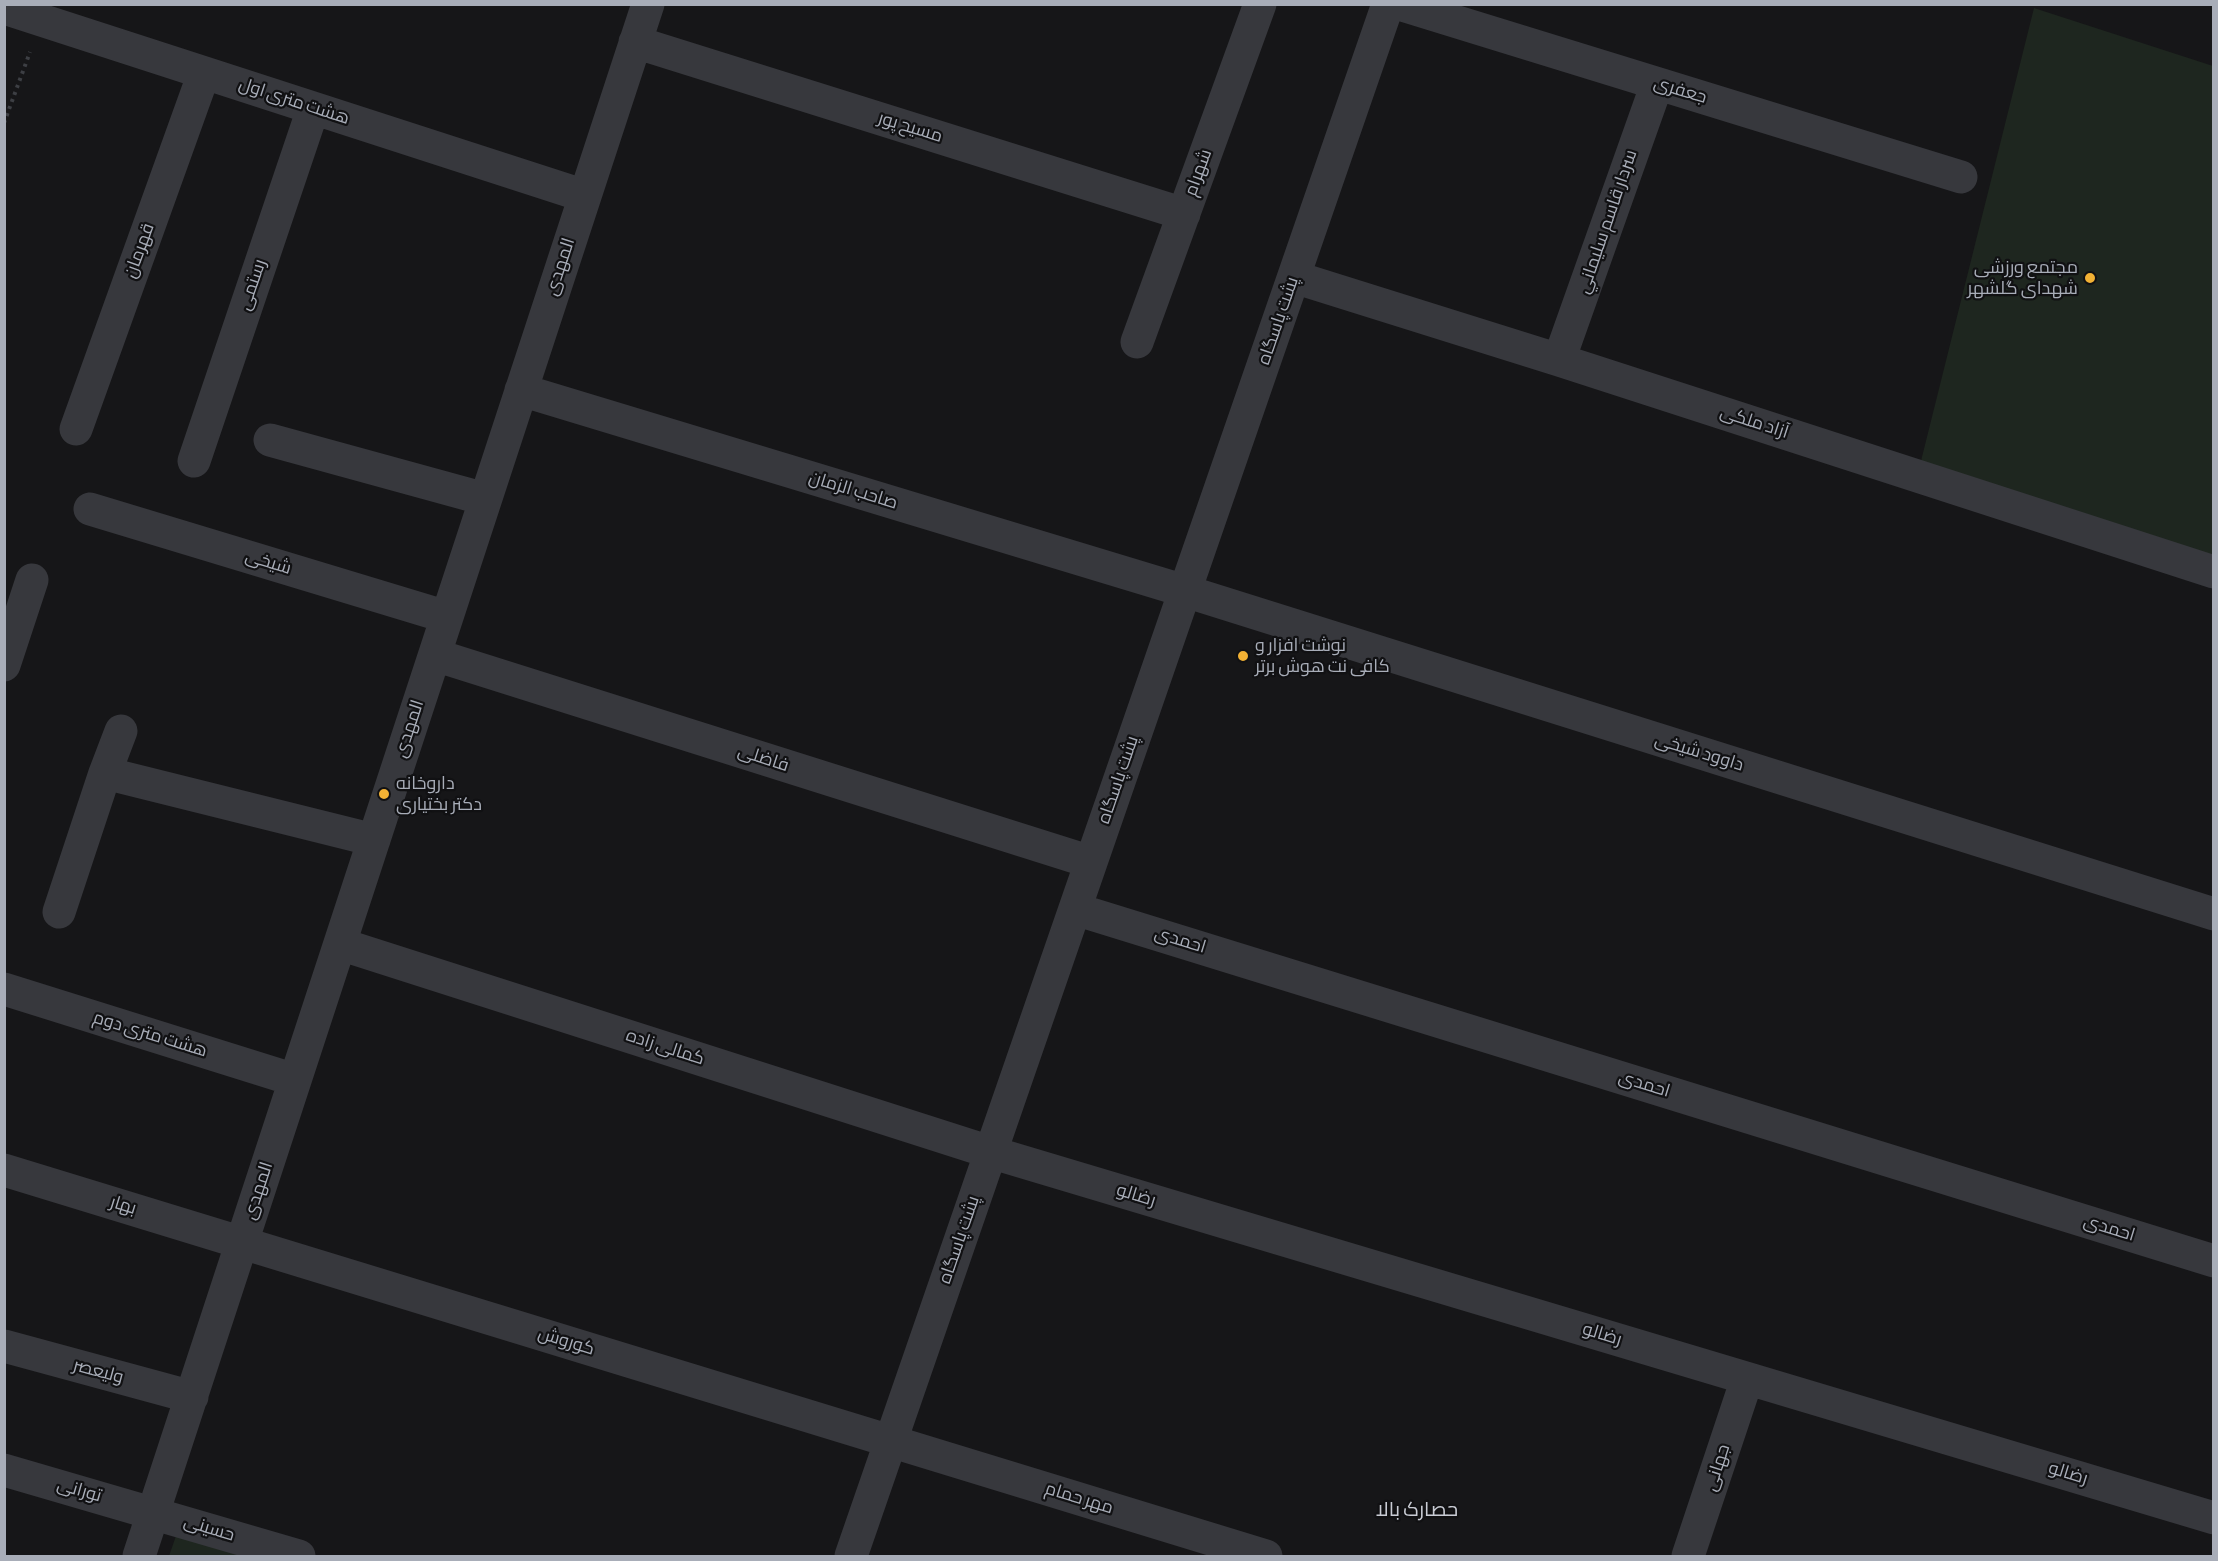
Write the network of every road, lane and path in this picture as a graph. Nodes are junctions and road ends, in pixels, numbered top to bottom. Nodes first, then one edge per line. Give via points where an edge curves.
1 (648, 4) edge
2 (1260, 4) edge
3 (1388, 4) edge
4 (1399, 4) edge
5 (4, 8) edge
6 (41, 20) junction
7 (635, 42) junction
8 (204, 73) junction
9 (1657, 84) junction
10 (313, 109) junction
11 (4, 123) edge
12 (1961, 177) dead end
13 (585, 196) junction
14 (1184, 214) junction
15 (1294, 277) junction
16 (1137, 342) dead end
17 (1559, 360) junction
18 (521, 390) junction
19 (76, 429) dead end
20 (270, 440) dead end
21 (194, 461) dead end
22 (485, 499) junction
23 (90, 509) dead end
24 (2214, 572) edge
25 (32, 580) dead end
26 (1185, 591) junction
27 (447, 616) junction
28 (435, 655) junction
29 (4, 665) edge
30 (121, 731) dead end
31 (105, 773) junction
32 (374, 840) junction
33 (1091, 862) junction
34 (1075, 909) junction
35 (59, 912) dead end
36 (2214, 914) edge
37 (340, 944) junction
38 (4, 989) edge
39 (295, 1080) junction
40 (990, 1152) junction
41 (4, 1170) edge
42 (242, 1243) junction
43 (2214, 1262) edge
44 (4, 1346) edge
45 (1747, 1379) junction
46 (192, 1397) junction
47 (891, 1441) junction
48 (4, 1470) edge
49 (154, 1513) junction
50 (2214, 1518) edge
51 (139, 1557) edge
52 (299, 1557) edge
53 (851, 1557) edge
54 (1266, 1557) edge
55 (1688, 1557) edge

1 - 7 street, المهدی
2 - 14 street, شهرام
3 - 15 street, پشت پاسگاه
4 - 9 street, جعفری
5 - 6 street, هشت متری اول
6 - 8 street, هشت متری اول
6 - 11 path
7 - 13 street, المهدی
7 - 14 street, مسیح پور
8 - 10 street, هشت متری اول
8 - 19 street, قهرمان
9 - 12 street, جعفری
9 - 17 street, سردار قاسم سليماني
10 - 13 street, هشت متری اول
10 - 21 street, رستمی
13 - 18 street, المهدی
14 - 16 street, شهرام
15 - 17 street, آزاد ملکی
15 - 26 street, پشت پاسگاه
17 - 24 street, آزاد ملکی
18 - 22 street, المهدی
18 - 26 street, صاحب الزمان
20 - 22 street
22 - 27 street, المهدی
23 - 27 street, شیخی
25 - 29 street
26 - 33 street, پشت پاسگاه
26 - 36 street, داوود شیخی
27 - 28 street, المهدی
28 - 32 street, المهدی
28 - 33 street, فاضلی
30 - 31 street
31 - 32 street
31 - 35 street
32 - 37 street, المهدی
33 - 34 street, پشت پاسگاه
34 - 40 street, پشت پاسگاه
34 - 43 street, احمدی
37 - 39 street, المهدی
37 - 40 street, کمالی زاده
38 - 39 street, هشت متری دوم
39 - 42 street, المهدی
40 - 45 street, رضالو
40 - 47 street, پشت پاسگاه
41 - 42 street, بهار
42 - 46 street, المهدی
42 - 47 street, کوروش
44 - 46 street, ولیعصر
45 - 50 street, رضالو
45 - 55 street, جهانی
46 - 49 street, المهدی
47 - 53 street, پشت پاسگاه
47 - 54 street, مهر حمام
48 - 49 street, تورانی
49 - 51 street, المهدی
49 - 52 street, حسینی

